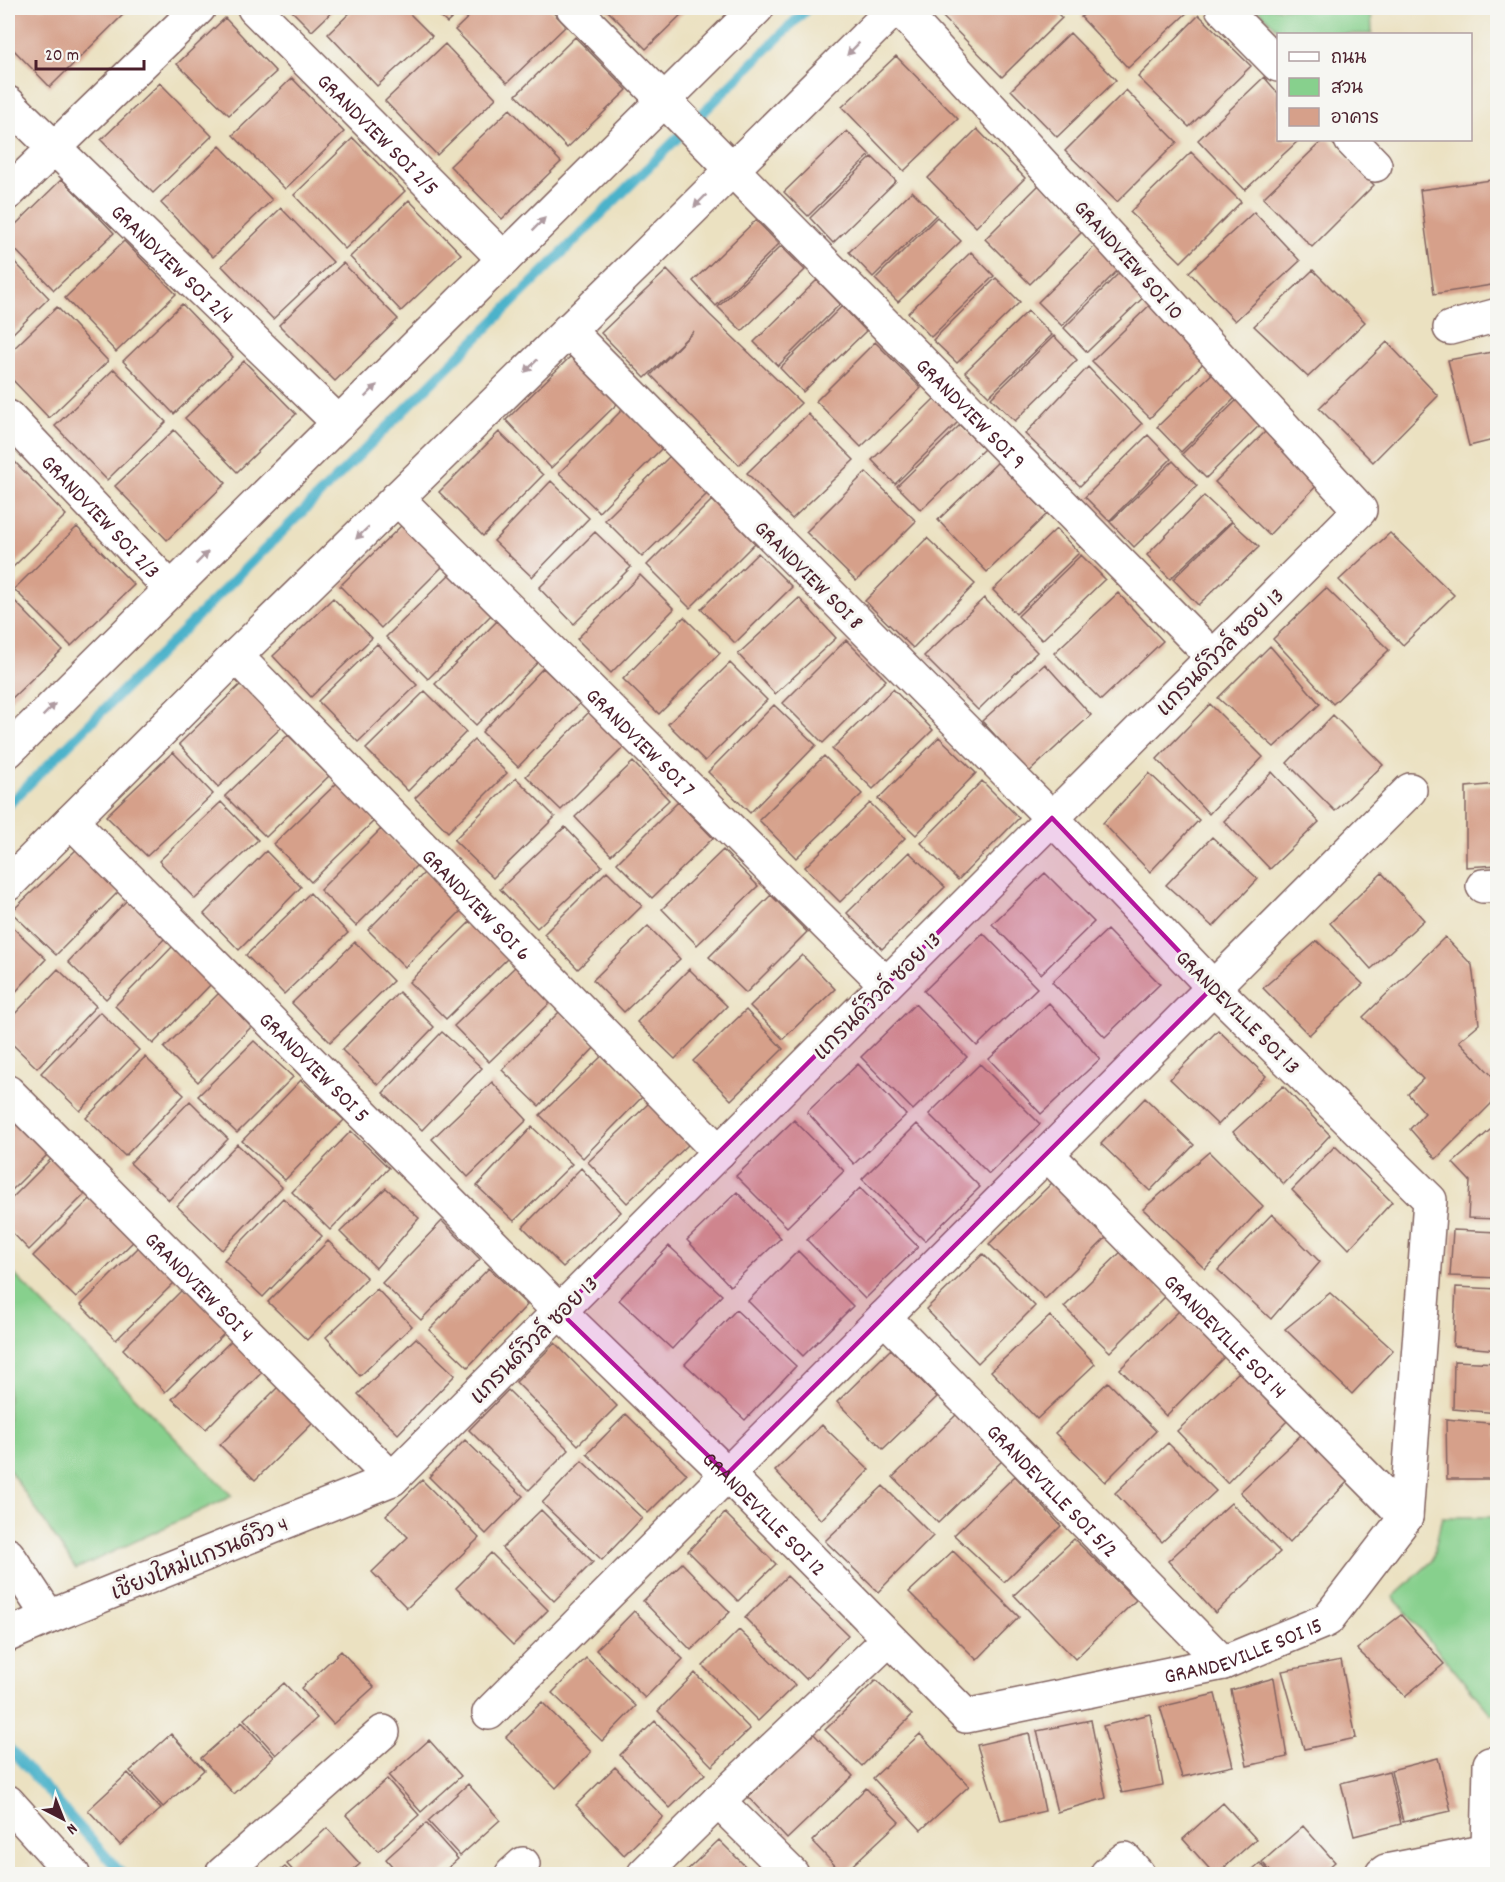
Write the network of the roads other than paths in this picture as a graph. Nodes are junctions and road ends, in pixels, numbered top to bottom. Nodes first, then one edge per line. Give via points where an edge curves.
1 (199, 8) edge
2 (254, 8) edge
3 (573, 8) edge
4 (758, 8) edge
5 (897, 8) edge
6 (1222, 8) edge
7 (1277, 64) edge
8 (8, 103) edge
9 (675, 110) junction
10 (1352, 141) edge
11 (54, 146) junction
12 (725, 160) junction
13 (1375, 165) dead end
14 (8, 193) edge
15 (504, 259) junction
16 (1497, 315) edge
17 (1450, 328) dead end
18 (568, 330) junction
19 (8, 417) edge
20 (339, 423) junction
21 (397, 498) junction
22 (1360, 510) joint
23 (171, 589) junction
24 (236, 656) junction
25 (1213, 657) junction
26 (8, 749) edge
27 (1410, 790) dead end
28 (1052, 818) junction
29 (71, 821) junction
30 (8, 884) edge
31 (886, 984) junction
32 (1213, 987) junction
33 (8, 1092) edge
34 (719, 1152) junction
35 (1047, 1154) junction
36 (560, 1312) junction
37 (884, 1317) junction
38 (727, 1474) junction
39 (392, 1479) junction
40 (1407, 1517) junction
41 (8, 1555) edge
42 (49, 1617) junction
43 (8, 1635) edge
44 (889, 1639) junction
45 (1223, 1663) junction
46 (489, 1713) dead end
47 (966, 1716) joint
48 (383, 1732) dead end
49 (1490, 1764) dead end
50 (718, 1801) junction
51 (8, 1802) edge
52 (1490, 1863) edge
53 (73, 1875) edge
54 (222, 1875) edge
55 (644, 1875) edge
56 (792, 1875) edge
57 (1107, 1875) edge
58 (1138, 1875) edge
59 (1382, 1875) edge

1 - 11 street
2 - 15 street, GRANDVIEW SOI 2/5
3 - 9 street, GRANDVIEW SOI 9
4 - 9 street
5 -> 12 street
5 - 22 street, GRANDVIEW SOI 10
6 - 7 street
8 - 11 street, GRANDVIEW SOI 2/4
9 - 12 street, GRANDVIEW SOI 9
15 -> 9 street
10 - 13 street
11 - 14 street
11 - 20 street, GRANDVIEW SOI 2/4
12 -> 18 street
12 - 25 street, GRANDVIEW SOI 9
20 -> 15 street
16 - 17 street
18 -> 21 street
18 - 28 street, GRANDVIEW SOI 8
19 - 23 street, GRANDVIEW SOI 2/3
23 -> 20 street
21 -> 24 street
21 - 31 street, GRANDVIEW SOI 7
22 - 25 street, แกรนด์วิวล์ ซอย 13
26 -> 23 street
24 - 29 street
24 - 34 street, GRANDVIEW SOI 6
25 - 28 street, แกรนด์วิวล์ ซอย 13
27 - 32 street
28 - 31 street, แกรนด์วิวล์ ซอย 13
28 - 32 street, GRANDEVILLE SOI 13
29 - 30 street
29 - 36 street, GRANDVIEW SOI 5
31 - 34 street, แกรนด์วิวล์ ซอย 13
32 - 35 street
32 - 40 street, GRANDEVILLE SOI 13 via 1430,1200
33 - 39 street, GRANDVIEW SOI 4
34 - 36 street, แกรนด์วิวล์ ซอย 13
35 - 37 street
35 - 40 street, GRANDEVILLE SOI 14
36 - 38 street, GRANDEVILLE SOI 12
36 - 39 street, แกรนด์วิวล์ ซอย 13
37 - 38 street
37 - 45 street, GRANDEVILLE SOI 5/2
38 - 44 street, GRANDEVILLE SOI 12
38 - 46 street
39 - 42 street, เชียงใหม่แกรนด์วิว 4
40 - 45 street, GRANDEVILLE SOI 15 via 1327,1620
41 - 42 street
42 - 43 street, เชียงใหม่แกรนด์วิว 4
44 - 47 street, GRANDEVILLE SOI 12
44 - 50 street
45 - 47 street, GRANDEVILLE SOI 15
48 - 54 street
49 - 52 street
50 - 55 street
50 - 56 street
51 - 53 street
52 - 59 street via 1386,1871
57 - 58 street via 1125,1859

